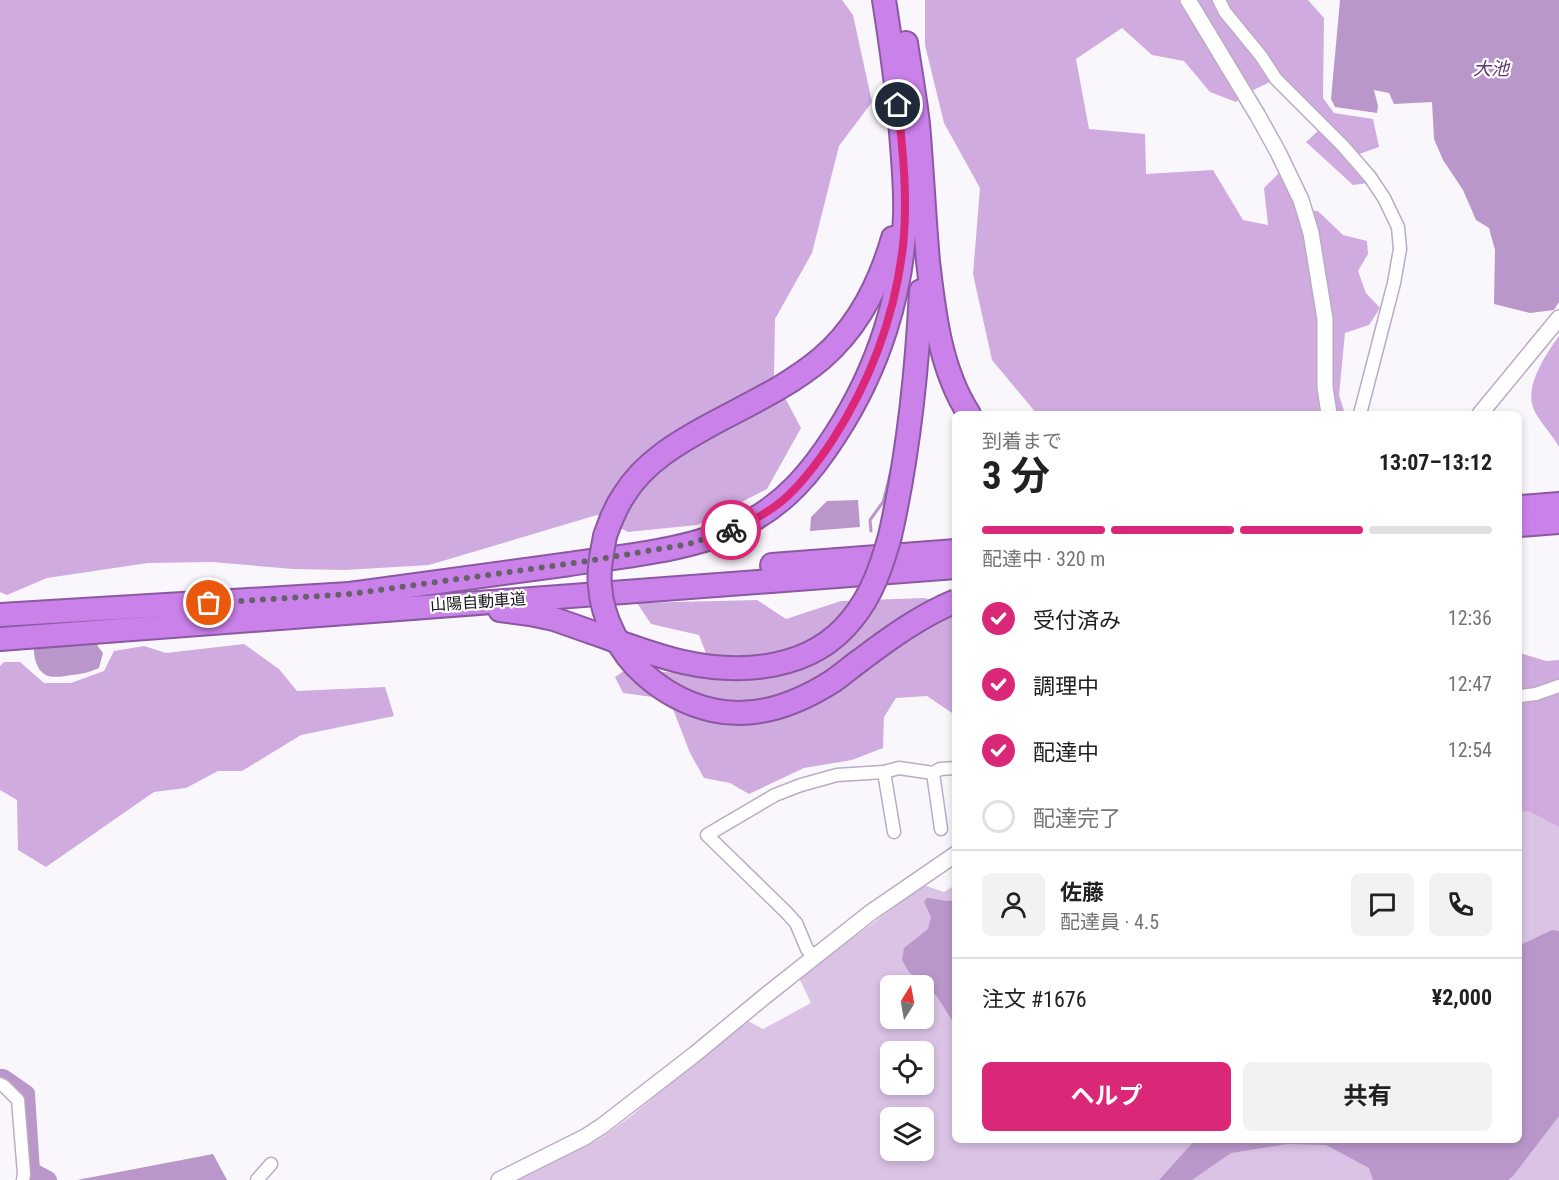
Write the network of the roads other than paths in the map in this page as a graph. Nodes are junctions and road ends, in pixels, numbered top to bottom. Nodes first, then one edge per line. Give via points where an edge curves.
1 (884, 0) edge
2 (898, 0) edge
3 (1188, 0) edge
4 (1218, 0) edge
5 (903, 156) junction
6 (923, 206) junction
7 (1559, 318) edge
8 (967, 411) edge
9 (1329, 411) edge
10 (1361, 411) edge
11 (1482, 411) edge
12 (1559, 504) edge
13 (1522, 507) edge
14 (1559, 522) edge
15 (1522, 525) edge
16 (952, 551) edge
17 (952, 567) edge
18 (351, 594) junction
19 (472, 603) junction
20 (952, 603) edge
21 (10, 615) edge
22 (10, 638) edge
23 (1559, 686) edge
24 (1522, 696) edge
25 (952, 768) edge
26 (884, 772) junction
27 (933, 772) junction
28 (941, 829) dead end
29 (894, 832) dead end
30 (952, 857) edge
31 (814, 957) junction
32 (0, 1084) edge
33 (271, 1164) dead end
34 (23, 1180) edge
35 (258, 1180) edge
36 (499, 1180) edge

1 - 5 highway
2 - 6 highway via 917,123
3 - 9 street via 1258,116 1301,200 1311,233 1325,319
4 - 10 street via 1276,79 1370,177 1398,227 1400,249 1394,283
5 - 18 highway via 903,245 884,335 842,424 804,479 783,500 742,526 689,544
5 - 20 highway, bridge via 898,214 885,266 858,316 842,338 801,374 688,438 641,473 625,493 604,536 600,587 604,609 624,652 656,685 697,706 742,713 788,705 834,680 892,638
6 - 8 highway via 936,322 952,380
6 - 19 highway, bridge via 918,341 899,496 883,563 872,588 839,633 813,651 772,666 709,666 651,653 554,619
7 - 11 street
12 - 13 highway
14 - 15 highway
16 - 18 highway, 山陽自動車道
17 - 19 highway, 山陽自動車道
18 - 21 highway, 山陽自動車道
19 - 22 highway, 山陽自動車道
23 - 24 street
25 - 27 street
26 - 27 street via 899,768
26 - 29 street
26 - 31 street via 837,775 801,785 775,795 707,835 796,923
27 - 28 street
30 - 31 street
31 - 36 street via 602,1126
32 - 34 street via 18,1100
33 - 35 street

